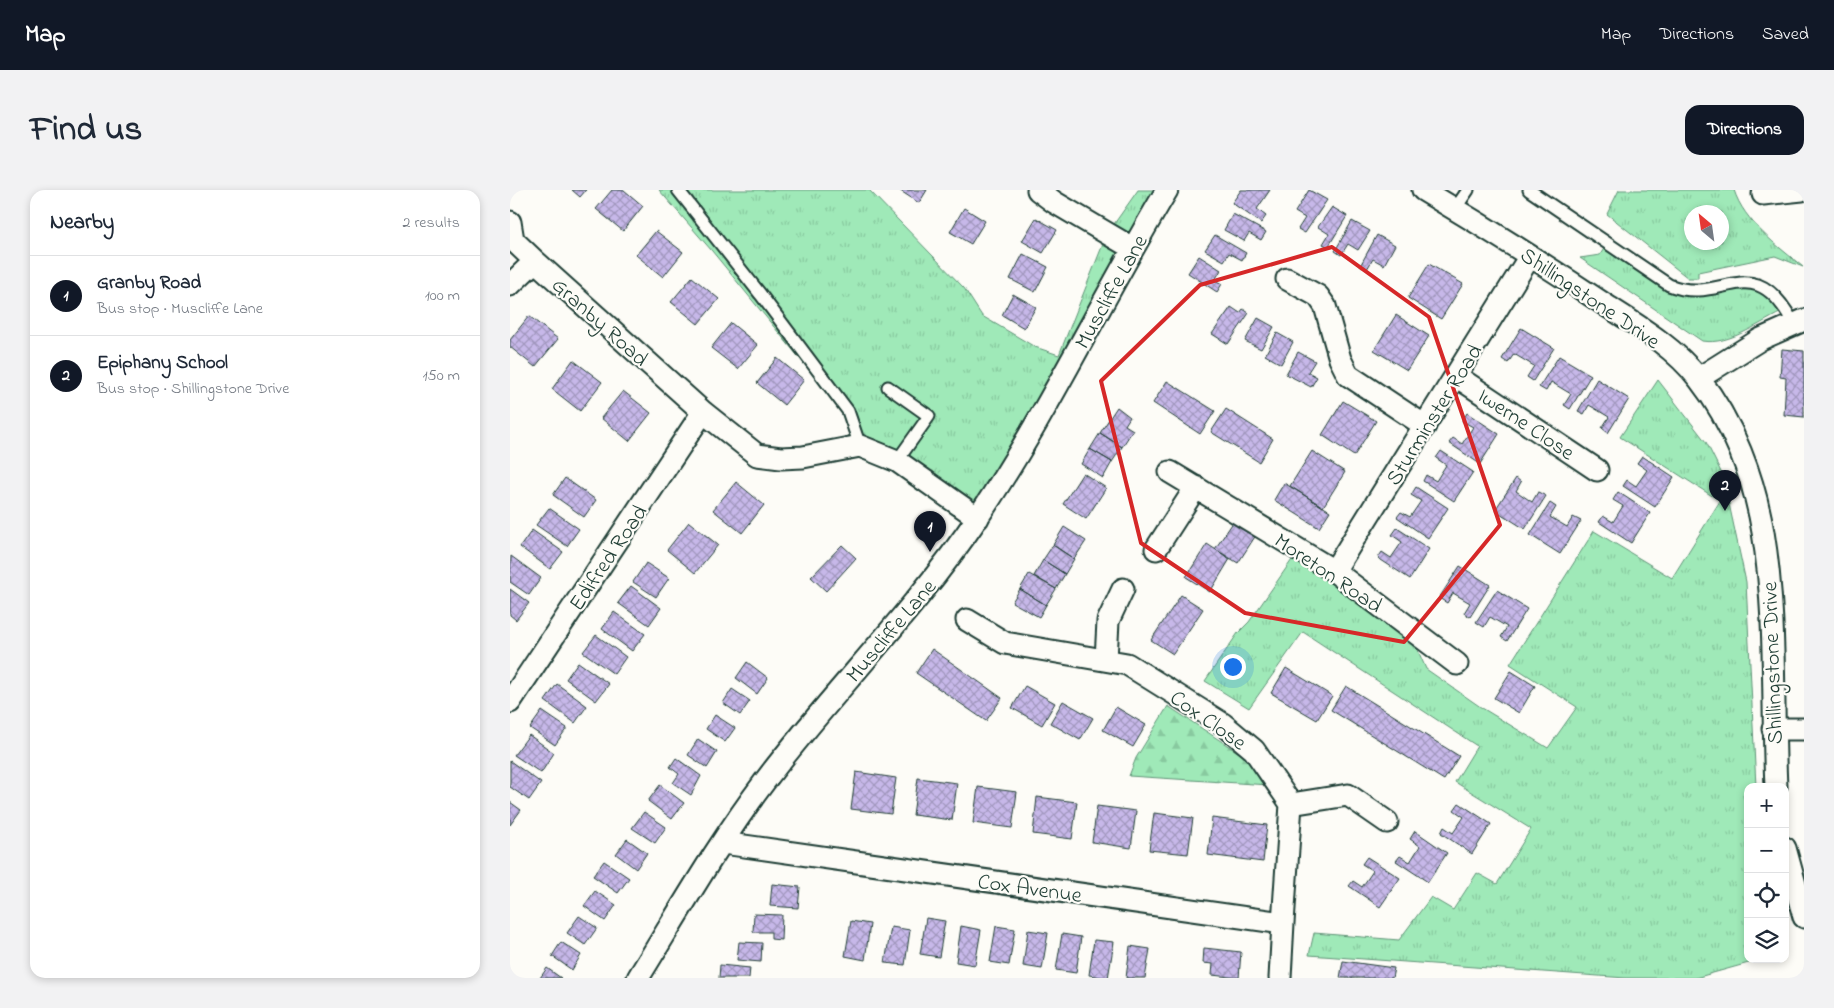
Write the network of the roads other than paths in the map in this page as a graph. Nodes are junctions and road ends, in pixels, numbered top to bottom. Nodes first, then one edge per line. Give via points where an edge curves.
1 (678, 190) edge
2 (1038, 190) edge
3 (1167, 190) edge
4 (1423, 190) edge
5 (1468, 190) edge
6 (1529, 190) edge
7 (1802, 190) edge
8 (1763, 194) dead end
9 (1455, 209) junction
10 (510, 222) edge
11 (1132, 248) junction
12 (1530, 256) junction
13 (535, 261) junction
14 (1287, 279) dead end
15 (510, 285) edge
16 (1799, 322) edge
17 (1456, 376) junction
18 (1699, 378) junction
19 (888, 387) dead end
20 (703, 412) junction
21 (1425, 426) junction
22 (860, 446) junction
23 (897, 461) junction
24 (1597, 470) dead end
25 (1170, 472) dead end
26 (1196, 487) junction
27 (978, 518) junction
28 (1156, 549) dead end
29 (1334, 571) junction
30 (1123, 589) dead end
31 (967, 620) dead end
32 (1106, 660) junction
33 (1457, 664) dead end
34 (510, 702) edge
35 (1804, 728) edge
36 (1773, 729) junction
37 (1776, 783) edge
38 (1291, 804) junction
39 (1387, 822) dead end
40 (723, 843) junction
41 (1789, 863) edge
42 (1804, 917) edge
43 (1283, 923) junction
44 (638, 978) edge
45 (1280, 978) edge

1 - 22 lane via 848,411
2 - 11 street
3 - 11 street, Muscliffe Lane
4 - 9 street, Shillingstone Drive
5 - 9 lane
6 - 16 lane via 1669,285 1696,290 1747,281 1764,287
7 - 8 street
9 - 12 street, Shillingstone Drive
10 - 13 street, Granby Road via 513,240
11 - 27 street, Muscliffe Lane via 1055,395
12 - 17 street, Sturminster Road
12 - 18 street, Shillingstone Drive via 1658,338
13 - 15 street, Granby Road
13 - 20 street, Granby Road
14 - 21 street via 1318,296 1325,306 1340,359 1348,375
16 - 18 street via 1761,339
17 - 21 street, Sturminster Road
17 - 24 street, Iwerne Close
18 - 36 street, Shillingstone Drive via 1746,463 1763,531 1771,602
19 - 23 lane via 929,416
20 - 22 street, Granby Road via 757,455 803,457
20 - 34 street, Edifred Road
21 - 29 street, Sturminster Road
22 - 23 street
23 - 27 street
25 - 26 street, Moreton Road
26 - 28 street
26 - 29 street, Moreton Road
27 - 40 street, Muscliffe Lane via 938,574 765,782
29 - 33 street, Moreton Road
30 - 32 street via 1108,620
31 - 32 street, Cox Close via 1004,643
32 - 38 street, Cox Close via 1127,664 1223,724 1254,750
35 - 36 street
36 - 37 street, Shillingstone Drive
38 - 39 street via 1348,795
38 - 43 street
40 - 43 street, Cox Avenue
40 - 44 street, Muscliffe Lane
41 - 42 street
43 - 45 street

